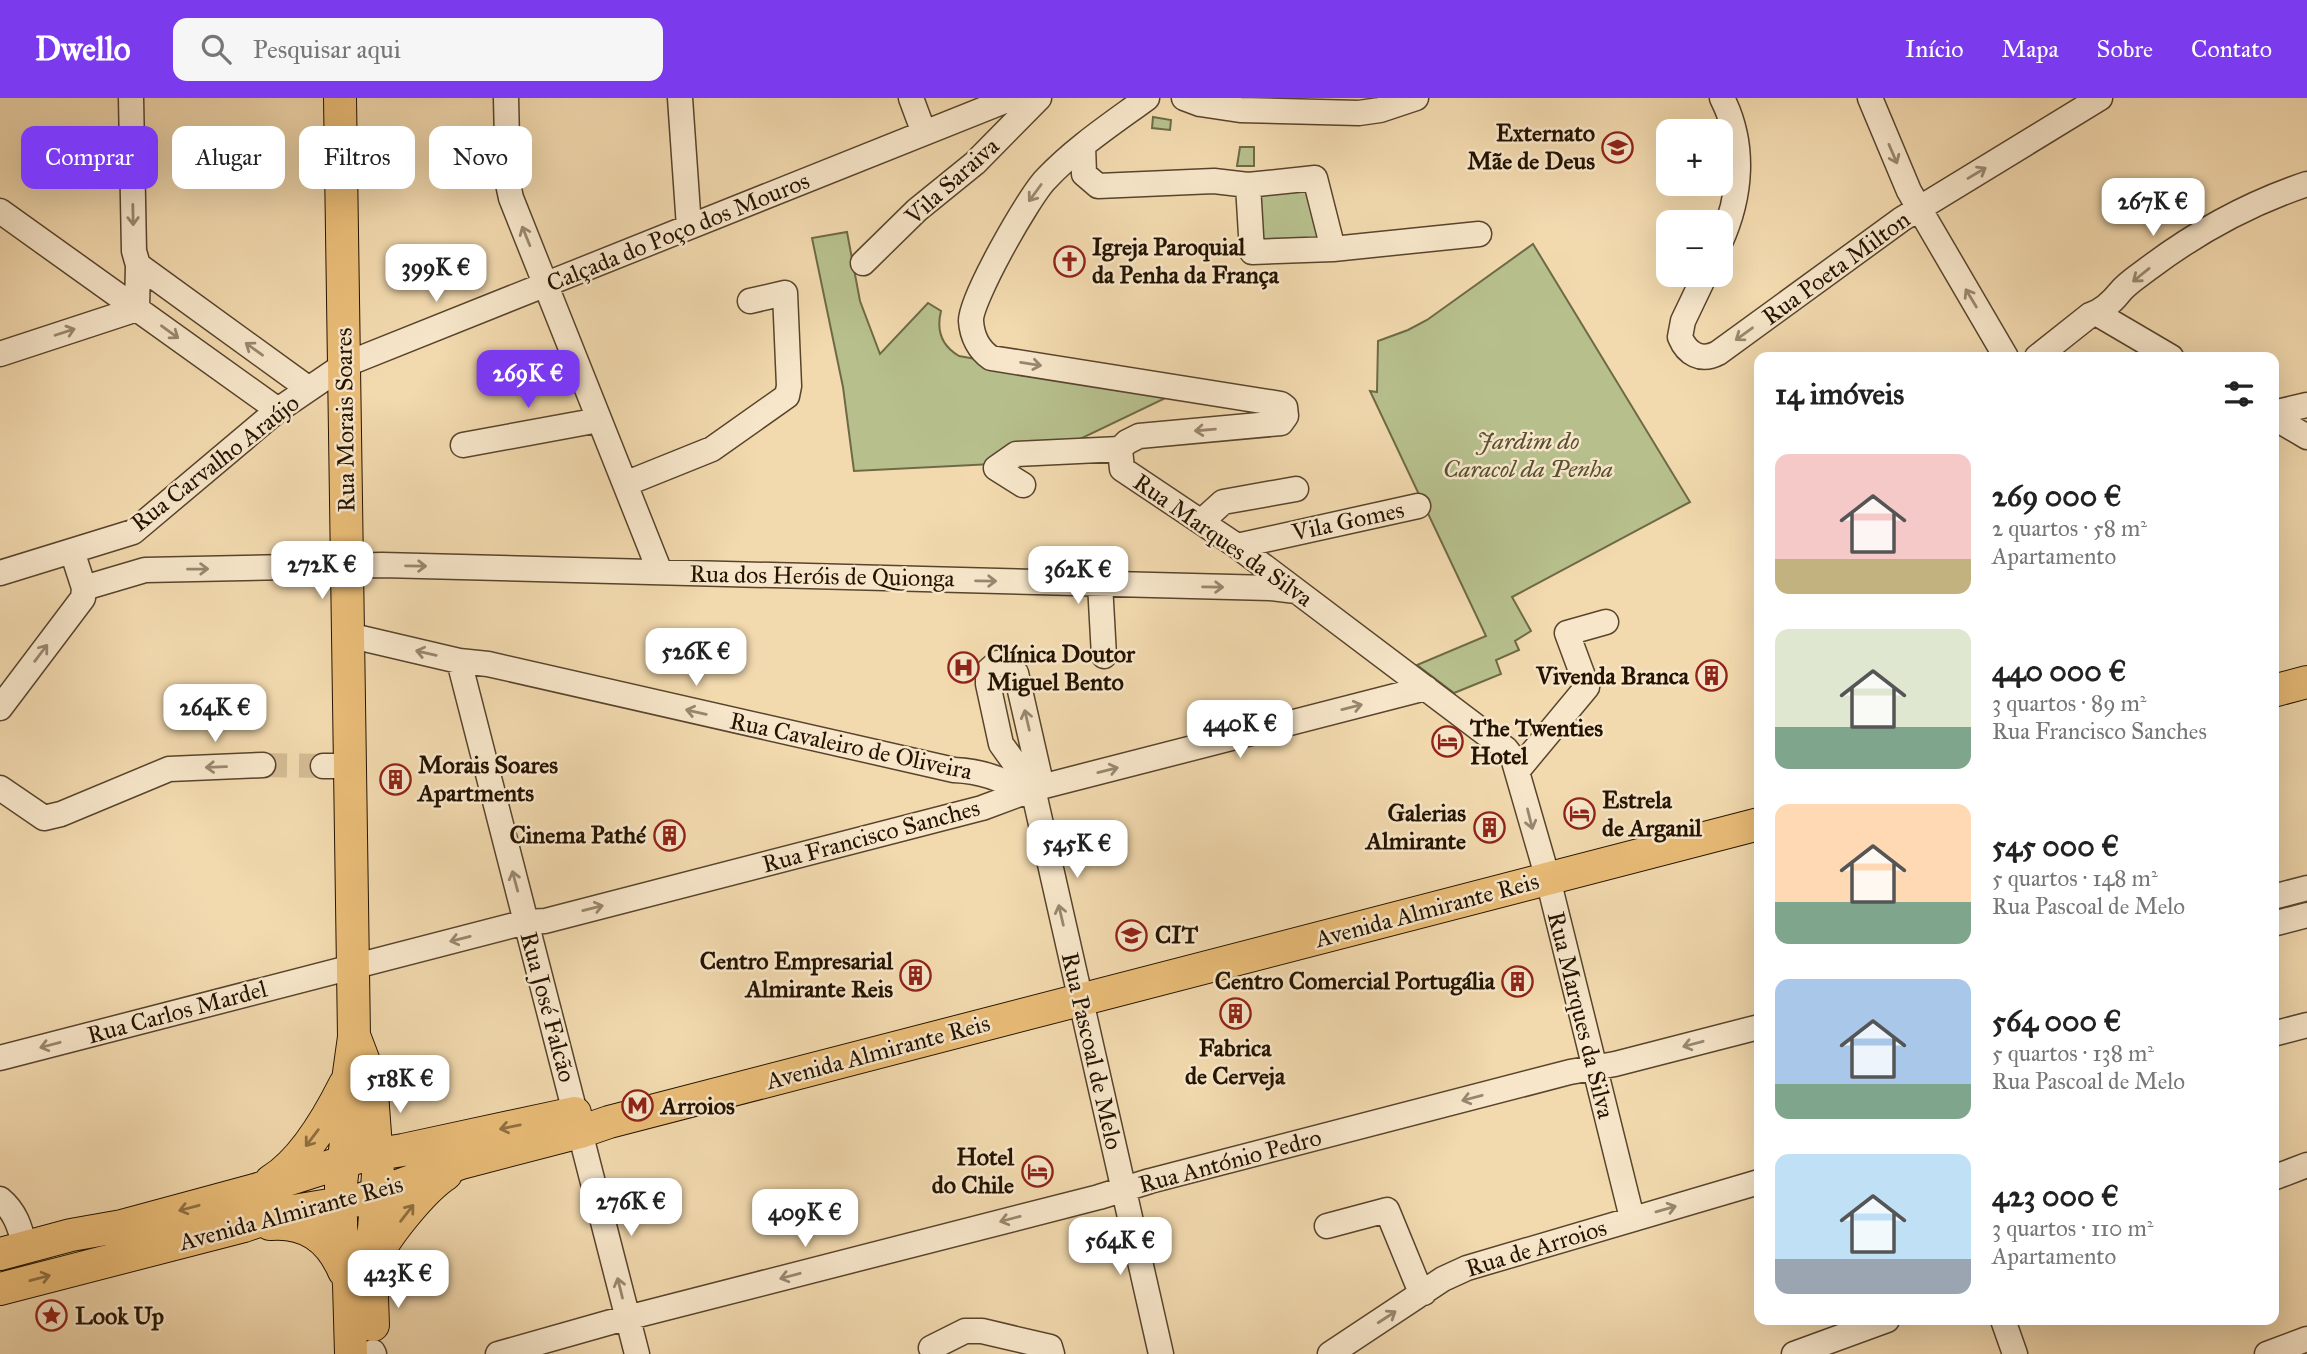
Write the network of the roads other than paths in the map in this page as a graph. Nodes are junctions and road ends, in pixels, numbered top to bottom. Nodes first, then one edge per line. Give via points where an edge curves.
1 (131, 98) edge
2 (340, 98) edge
3 (506, 98) edge
4 (680, 98) edge
5 (911, 98) edge
6 (1012, 98) edge
7 (1039, 98) edge
8 (1147, 98) edge
9 (1184, 98) edge
10 (1416, 98) edge
11 (1722, 98) edge
12 (1870, 98) edge
13 (2100, 98) edge
14 (924, 133) junction
15 (1083, 146) junction
16 (2307, 184) edge
17 (1248, 185) junction
18 (1919, 209) junction
19 (1733, 210) edge
20 (0, 211) edge
21 (689, 227) junction
22 (1479, 234) dead end
23 (1333, 249) junction
24 (863, 263) dead end
25 (138, 265) junction
26 (545, 285) junction
27 (1699, 287) edge
28 (751, 301) dead end
29 (137, 309) junction
30 (2096, 313) junction
31 (2003, 352) edge
32 (2042, 352) edge
33 (2162, 352) edge
34 (0, 354) edge
35 (344, 365) junction
36 (309, 389) junction
37 (2307, 405) edge
38 (278, 410) junction
39 (2279, 413) edge
40 (2279, 419) edge
41 (599, 420) junction
42 (2307, 437) edge
43 (463, 444) dead end
44 (1120, 449) junction
45 (625, 484) junction
46 (1023, 485) dead end
47 (1296, 489) dead end
48 (1418, 506) dead end
49 (1202, 521) junction
50 (133, 532) junction
51 (1237, 546) junction
52 (72, 551) junction
53 (347, 566) junction
54 (145, 570) junction
55 (660, 572) junction
56 (0, 573) edge
57 (1100, 584) junction
58 (83, 588) junction
59 (1296, 591) junction
60 (1606, 622) dead end
61 (348, 635) junction
62 (1104, 656) dead end
63 (459, 661) junction
64 (2307, 663) edge
65 (2279, 670) edge
66 (2307, 682) edge
67 (1426, 688) junction
68 (2279, 689) edge
69 (0, 708) edge
70 (263, 765) tunnel mouth
71 (1518, 770) junction
72 (986, 775) junction
73 (0, 788) edge
74 (1032, 789) junction
75 (1754, 806) edge
76 (982, 808) junction
77 (1754, 825) edge
78 (1544, 870) junction
79 (2307, 888) edge
80 (2279, 895) edge
81 (2307, 915) edge
82 (526, 922) junction
83 (2279, 923) edge
84 (354, 966) junction
85 (1078, 990) junction
86 (2307, 1025) edge
87 (1754, 1028) edge
88 (2279, 1032) edge
89 (0, 1058) edge
90 (1594, 1068) junction
91 (360, 1088) junction
92 (578, 1122) junction
93 (452, 1152) junction
94 (377, 1154) junction
95 (343, 1162) junction
96 (2307, 1165) edge
97 (2279, 1176) edge
98 (1754, 1183) edge
99 (255, 1190) junction
100 (1124, 1190) junction
101 (377, 1195) junction
102 (0, 1199) edge
103 (341, 1203) junction
104 (1632, 1218) junction
105 (244, 1226) junction
106 (1327, 1226) dead end
107 (13, 1250) edge
108 (0, 1270) edge
109 (360, 1277) junction
110 (0, 1289) edge
111 (1424, 1293) junction
112 (628, 1319) junction
113 (1873, 1325) edge
114 (2005, 1325) edge
115 (2307, 1339) edge
116 (931, 1348) dead end
117 (368, 1354) edge
118 (498, 1354) edge
119 (637, 1354) edge
120 (1052, 1354) edge
121 (1161, 1354) edge
122 (1330, 1354) edge
123 (1794, 1354) edge
124 (2015, 1354) edge
125 (2267, 1354) edge

1 -> 25 street
2 - 35 main road, Rua Morais Soares
26 -> 3 street via 509,191
4 - 21 street
5 - 14 street
6 - 14 street, Calçada do Poço dos Mouros
7 - 24 street, Vila Saraiva via 975,163 917,210
8 - 15 street
9 - 10 street via 1240,110 1359,113
11 - 19 street via 1732,122 1738,163
12 -> 18 street
18 -> 13 street, Rua Poeta Milton
14 - 21 street, Calçada do Poço dos Mouros
15 - 17 street via 1084,174 1098,186 1214,181
15 -> 44 street, Rua Marques da Silva via 1045,179 1026,205 979,295 971,319 981,351 991,358 1281,404 1286,411 1281,423 1139,436
16 -> 30 street via 2259,202 2202,233
17 - 23 street via 1315,178
17 - 23 street via 1252,252
18 -> 27 street, Rua Poeta Milton via 1718,353 1704,357 1689,351 1680,337
31 -> 18 street
20 - 29 street
21 - 26 street, Calçada do Poço dos Mouros
22 - 23 street
25 - 29 street
36 -> 25 street
26 - 35 street, Calçada do Poço dos Mouros
26 - 41 street
28 - 45 street via 785,293 787,396 712,449
34 -> 29 street
29 -> 38 street
30 - 32 street
30 - 33 street
35 - 36 street, Rua Carvalho Araújo
35 - 53 main road, Rua Morais Soares
36 - 38 street, Rua Carvalho Araújo
37 - 39 street
38 - 50 street, Rua Carvalho Araújo
40 - 42 street
41 - 43 street
41 - 45 street
44 - 46 street via 1016,454 996,468
44 - 49 street, Rua Marques da Silva via 1122,469
45 - 55 street
47 - 49 street via 1223,502
48 - 51 street, Vila Gomes
49 - 51 street, Rua Marques da Silva
50 - 52 street, Rua Carvalho Araújo
50 - 54 street
51 - 59 street, Rua Marques da Silva
52 - 56 street, Rua Carvalho Araújo
52 - 58 street
54 -> 53 street, Rua dos Heróis de Quionga
53 -> 55 street, Rua dos Heróis de Quionga
53 - 61 main road, Rua Morais Soares
54 - 58 street, Rua dos Heróis de Quionga
55 -> 57 street, Rua dos Heróis de Quionga
57 -> 59 street, Rua dos Heróis de Quionga
57 - 62 street
69 -> 58 street via 83,598
59 - 67 street, Rua Marques da Silva
60 - 71 street via 1567,633 1587,687
63 -> 61 street, Rua Cavaleiro de Oliveira
61 - 84 main road, Rua Morais Soares via 337,766
72 -> 63 street, Rua Cavaleiro de Oliveira
82 -> 63 street, Rua José Falcão
64 - 65 main road
66 - 68 main road
67 - 71 street, Rua Marques da Silva via 1506,749
74 -> 67 street, Rua Francisco Sanches
70 -> 73 street via 169,769 44,818
71 -> 78 street, Rua Marques da Silva
74 -> 72 street, Rua Cavaleiro de Oliveira
72 - 76 street
74 - 76 street, Rua Francisco Sanches
85 -> 74 street, Rua Pascoal de Melo
75 - 78 main road, Avenida Almirante Reis
82 -> 76 street, Rua Francisco Sanches
77 - 78 main road, Avenida Almirante Reis
78 - 85 main road, Avenida Almirante Reis
78 - 90 street, Rua Marques da Silva
79 - 80 street
81 - 83 street
82 -> 84 street, Rua Francisco Sanches
82 - 92 street, Rua José Falcão
84 -> 89 street, Rua Carlos Mardel
84 - 91 main road, Rua Morais Soares
85 - 92 main road, Avenida Almirante Reis
85 - 100 street, Rua Pascoal de Melo
86 - 88 street
87 -> 90 street, Rua António Pedro
90 -> 100 street, Rua António Pedro
90 - 104 street, Rua Marques da Silva
91 - 93 main road via 401,1126
91 - 94 main road, Rua Morais Soares
91 - 95 main road, Rua Morais Soares
91 -> 99 main road via 335,1104 286,1169
92 - 93 main road, Avenida Almirante Reis
112 -> 92 street, Rua José Falcão
93 - 94 main road, Avenida Almirante Reis
93 - 101 main road, Avenida Almirante Reis
109 -> 93 main road via 420,1197 441,1177
94 - 95 main road, Avenida Almirante Reis
94 - 101 main road, Rua Morais Soares
95 - 99 main road, Avenida Almirante Reis
95 - 103 main road, Rua Morais Soares
96 - 97 street
104 -> 98 street, Rua de Arroios
99 -> 107 main road, Avenida Almirante Reis
100 -> 112 street, Rua António Pedro
100 - 121 street, Rua Pascoal de Melo
101 - 103 main road, Avenida Almirante Reis
101 - 109 main road, Rua Morais Soares
102 - 107 street via 19,1224
103 - 105 main road, Avenida Almirante Reis via 282,1213
103 - 109 main road, Rua Morais Soares via 341,1227
104 - 111 street, Rua de Arroios via 1467,1268
105 - 109 main road via 287,1222 305,1227
110 -> 105 main road, Avenida Almirante Reis
106 - 111 street via 1387,1210
107 - 108 main road
109 - 117 main road
122 -> 111 street, Rua de Arroios
112 - 118 street, Rua António Pedro
112 - 119 street, Rua José Falcão
113 - 123 street
114 - 124 street
115 - 125 street
116 - 120 street via 964,1332 982,1331 1050,1347

